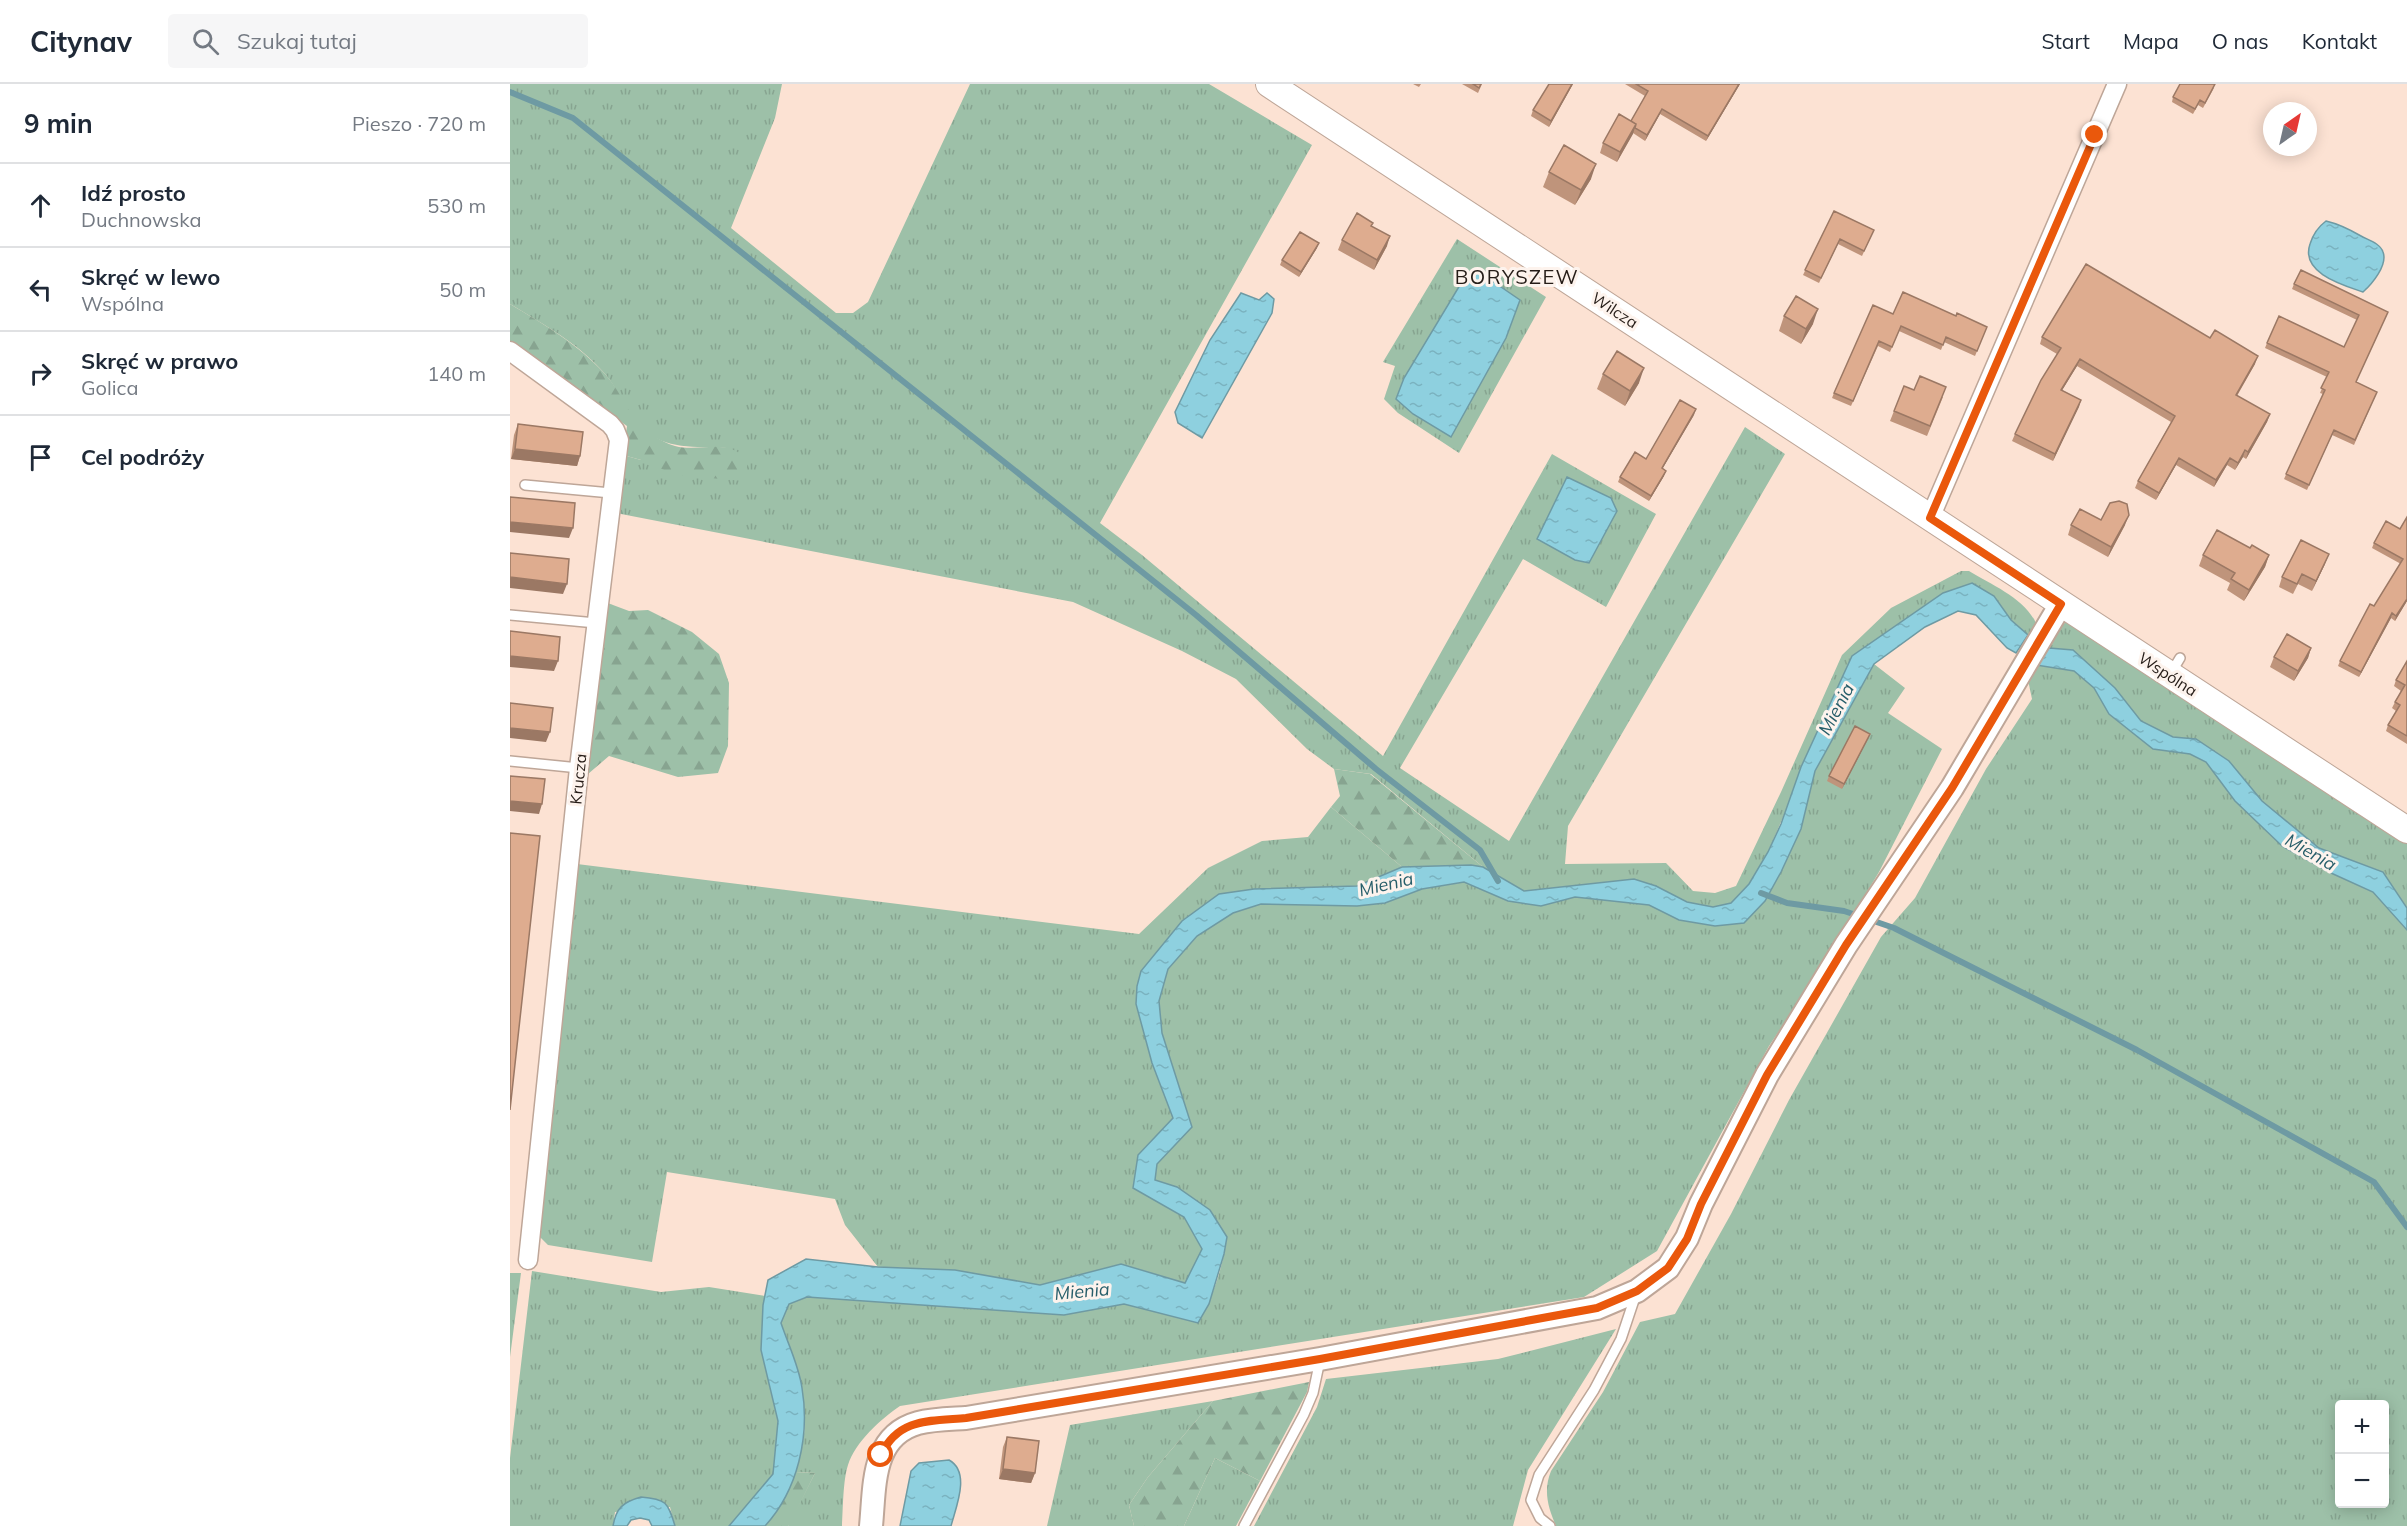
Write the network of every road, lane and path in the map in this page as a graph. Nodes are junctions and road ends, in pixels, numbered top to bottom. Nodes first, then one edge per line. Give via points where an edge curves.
1 (1269, 84) edge
2 (2117, 84) edge
3 (510, 351) edge
4 (525, 485) dead end
5 (611, 493) junction
6 (1930, 518) junction
7 (2061, 604) junction
8 (510, 615) edge
9 (596, 623) junction
10 (510, 761) edge
11 (579, 768) junction
12 (2407, 830) edge
13 (528, 1260) dead end
14 (1637, 1291) junction
15 (1320, 1359) junction
16 (871, 1526) edge
17 (1244, 1526) edge
18 (1550, 1526) edge

1 - 6 main road, Wilcza
2 - 6 street
3 - 5 street, Krucza via 615,430 619,440
4 - 5 lane
5 - 9 street, Krucza
6 - 7 main road, Wspólna
7 - 12 main road, Wspólna via 2175,667
7 - 14 street via 1952,788 1864,918 1767,1075 1687,1239 1668,1268
8 - 9 lane
9 - 11 street, Krucza
10 - 11 lane
11 - 13 street, Krucza
14 - 15 street via 1597,1308
14 - 18 lane via 1621,1339 1539,1475 1531,1500 1540,1518
15 - 16 street via 906,1427 887,1443 881,1455
15 - 17 lane via 1304,1414

